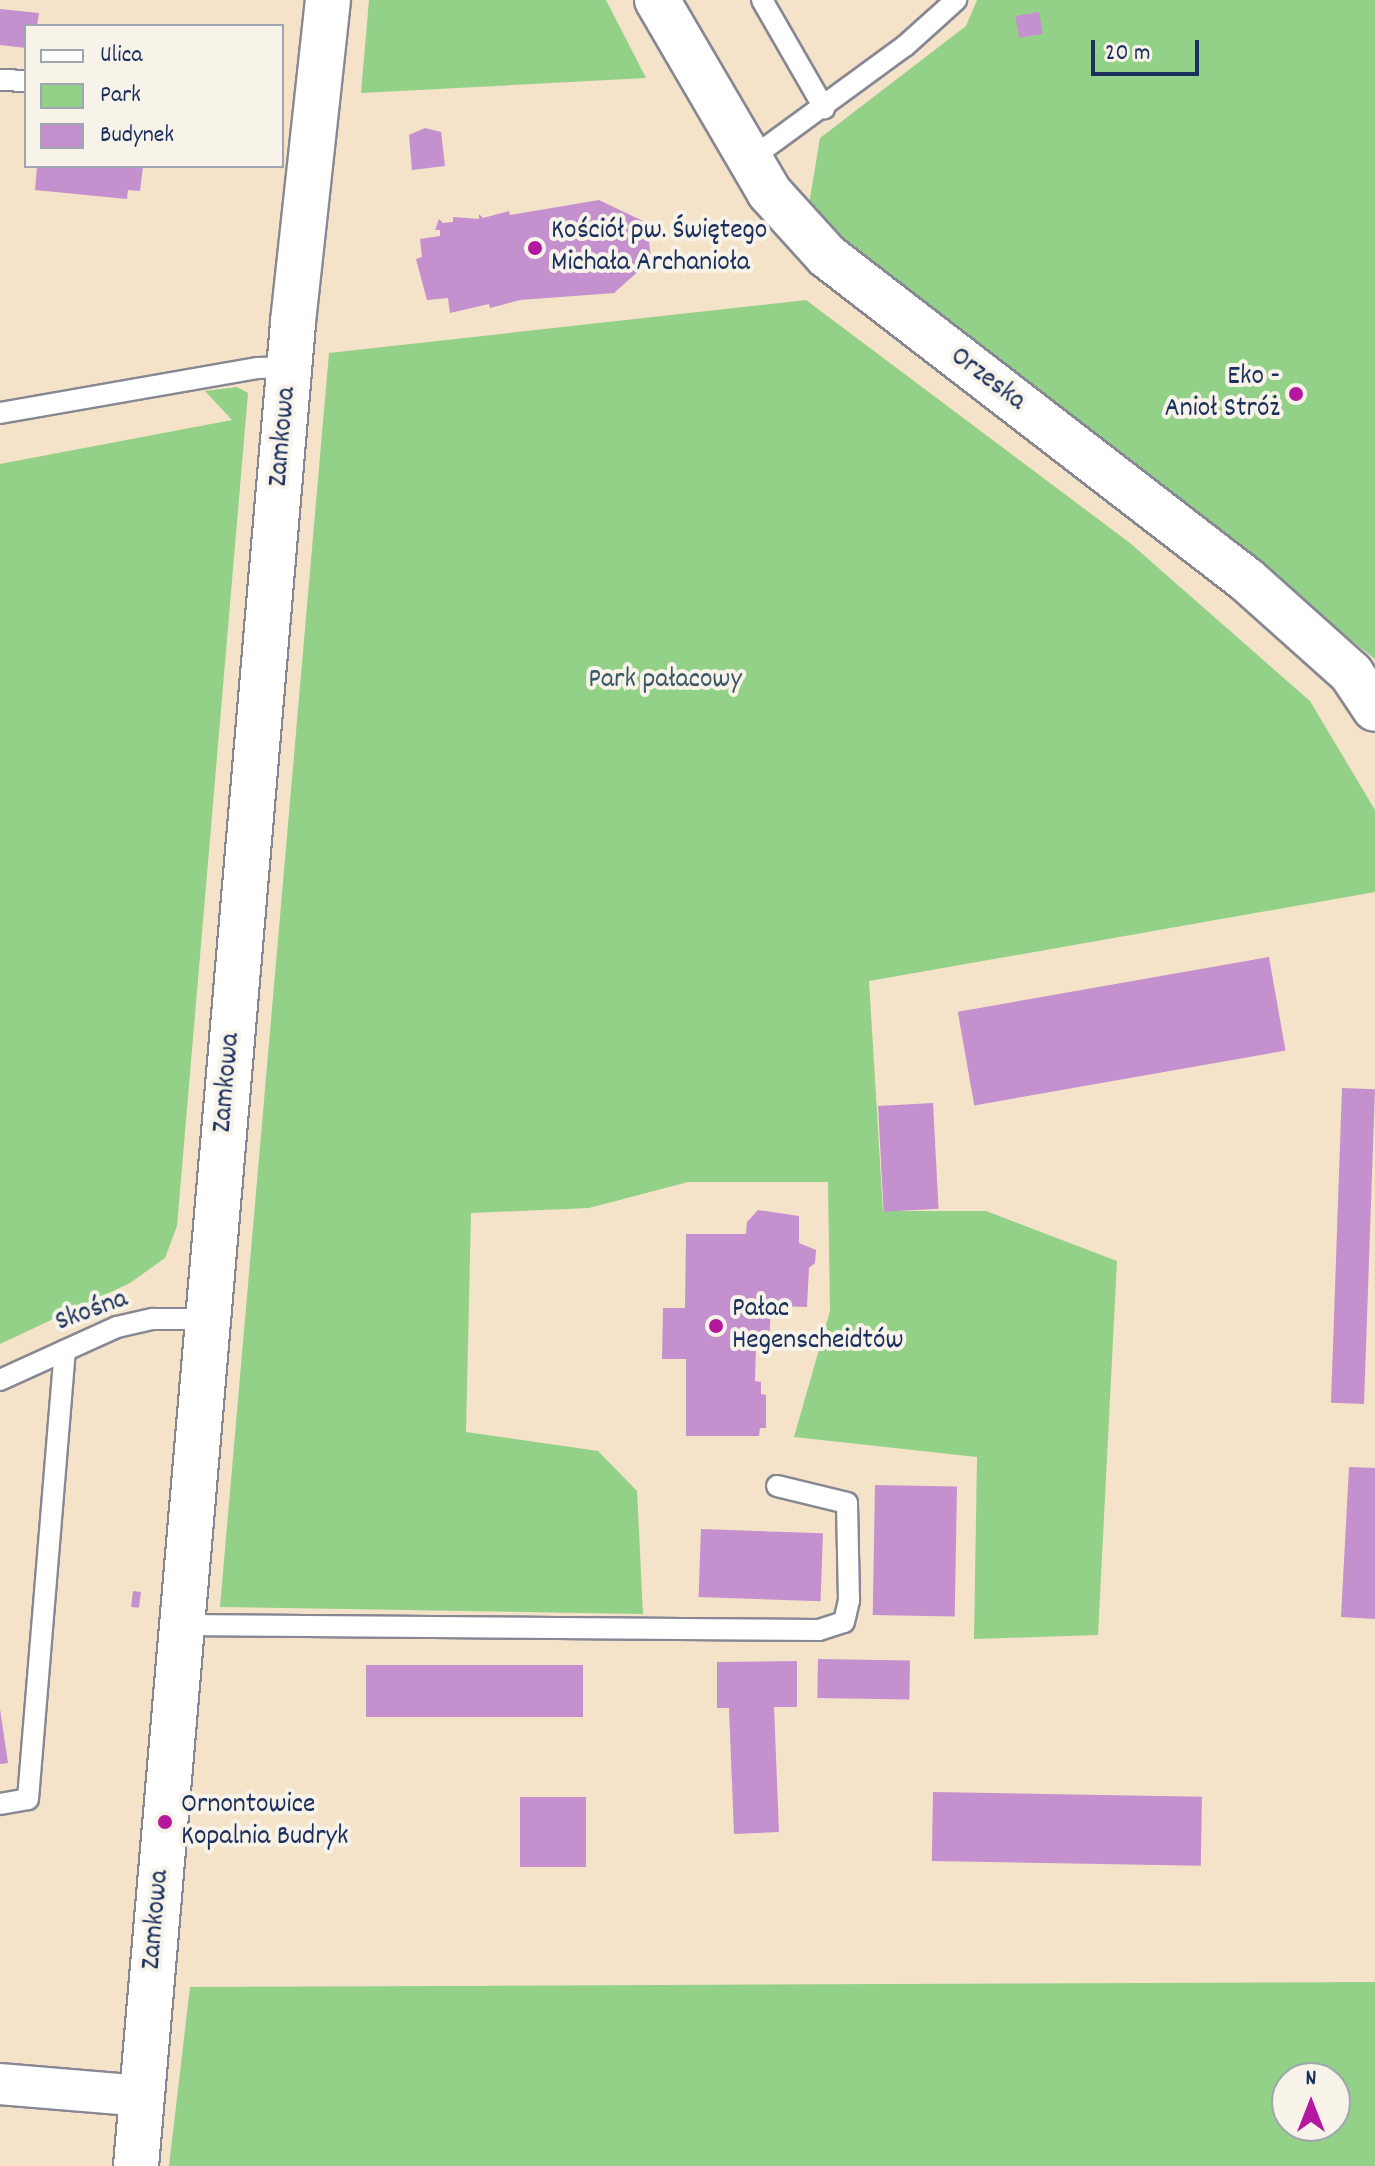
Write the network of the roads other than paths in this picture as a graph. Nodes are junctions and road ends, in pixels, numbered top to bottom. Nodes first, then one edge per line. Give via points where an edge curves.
1 (328, 0) edge
2 (657, 0) edge
3 (762, 0) edge
4 (956, 0) edge
5 (0, 80) edge
6 (24, 81) edge
7 (824, 108) junction
8 (749, 160) junction
9 (290, 367) junction
10 (0, 413) edge
11 (1375, 709) edge
12 (208, 1319) junction
13 (65, 1351) junction
14 (0, 1380) edge
15 (777, 1486) dead end
16 (181, 1625) junction
17 (0, 1804) edge
18 (0, 2084) edge
19 (142, 2096) junction
20 (136, 2166) edge

1 - 9 street, Zamkowa
2 - 8 street, Orzeska
3 - 7 lane
4 - 7 lane
5 - 6 lane
7 - 8 lane
8 - 11 street, Orzeska via 769,192 827,256 1247,580 1351,673
9 - 10 lane via 258,368
9 - 12 street, Zamkowa
12 - 13 lane, Skośna via 153,1319 117,1327
12 - 16 street, Zamkowa
13 - 14 lane, Skośna
13 - 17 lane via 28,1799
15 - 16 lane via 847,1503 849,1600 844,1622 819,1630
16 - 19 street, Zamkowa
18 - 19 street
19 - 20 street, Zamkowa

